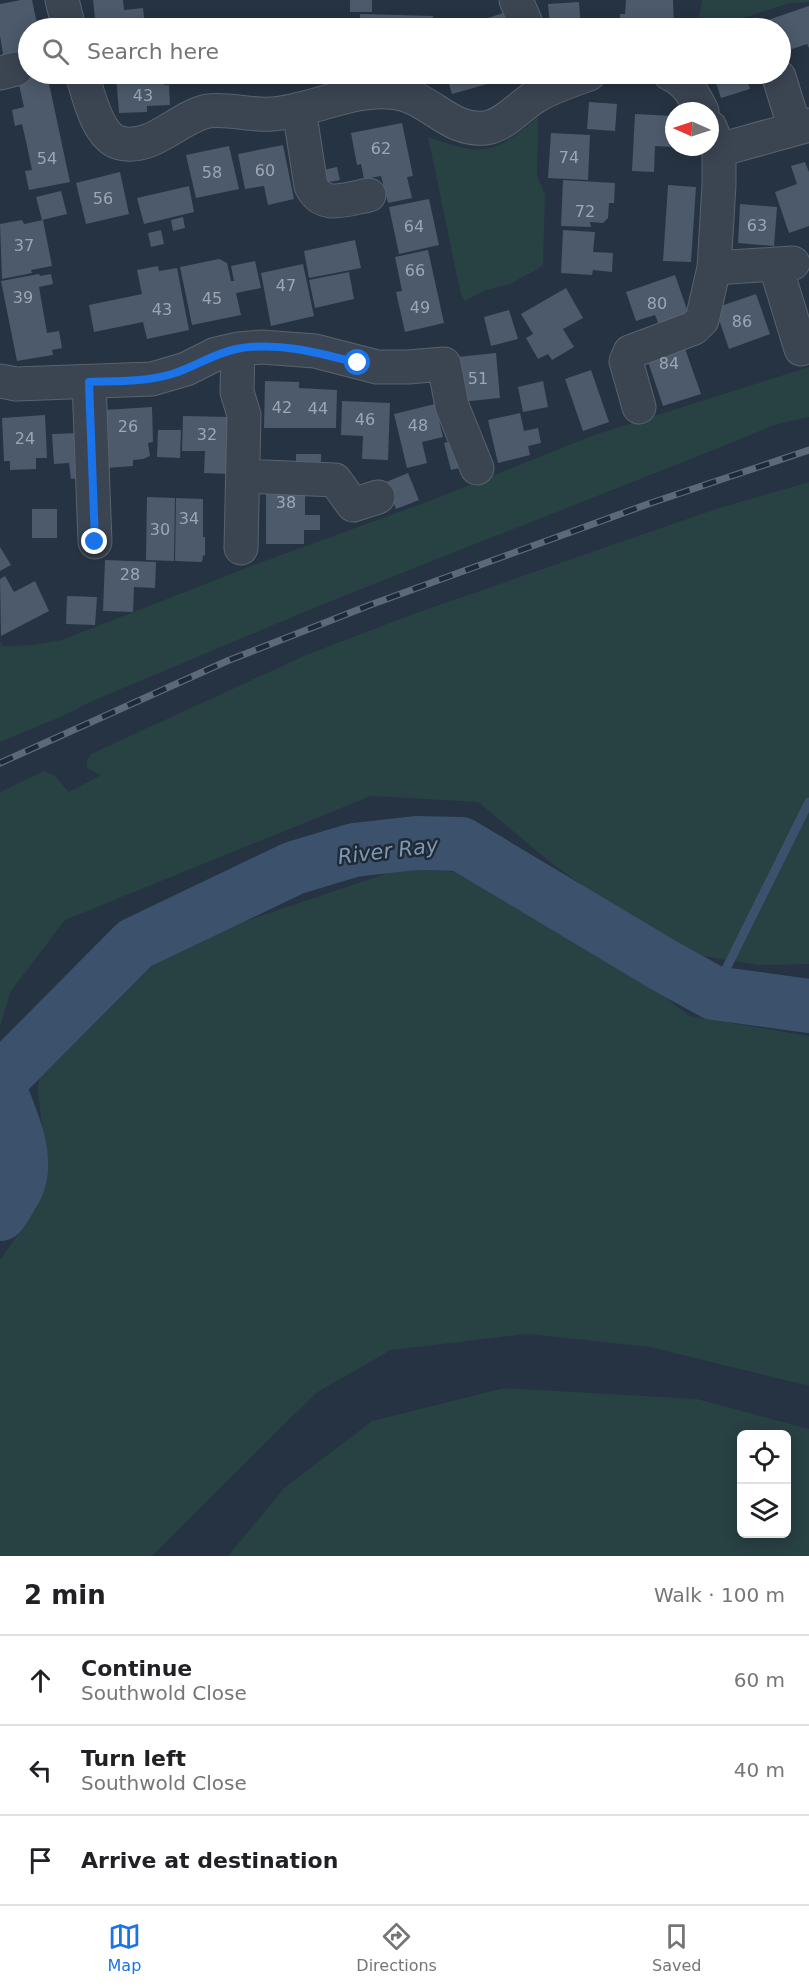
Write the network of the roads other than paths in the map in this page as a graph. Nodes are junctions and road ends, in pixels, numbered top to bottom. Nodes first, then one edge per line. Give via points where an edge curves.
1 (62, 0) edge
2 (516, 0) edge
3 (66, 18) edge
4 (524, 18) edge
5 (85, 84) edge
6 (564, 84) edge
7 (685, 84) edge
8 (782, 84) edge
9 (697, 102) edge
10 (299, 109) junction
11 (802, 127) edge
12 (719, 137) edge
13 (717, 156) edge
14 (369, 195) dead end
15 (714, 268) junction
16 (238, 349) junction
17 (801, 349) dead end
18 (0, 381) edge
19 (89, 382) junction
20 (639, 407) dead end
21 (477, 468) dead end
22 (243, 476) junction
23 (378, 497) dead end
24 (95, 542) dead end
25 (241, 548) dead end

1 - 3 street
2 - 4 street
5 - 10 street via 96,116 112,139 119,142 140,143 210,111 272,114
6 - 10 street via 539,94 492,127 483,128 460,126 412,97 398,93 360,94
7 - 9 street
8 - 11 street
10 - 14 street via 316,196 339,201
11 - 12 street
13 - 15 street via 719,185
15 - 17 street via 784,264
15 - 20 street via 702,320 694,328 630,352 626,361
16 - 19 street via 152,379
16 - 21 street via 315,351 377,367 444,364 452,406
16 - 22 street via 237,392 244,415
18 - 19 street
19 - 24 street
22 - 23 street via 335,480 352,505
22 - 25 street

